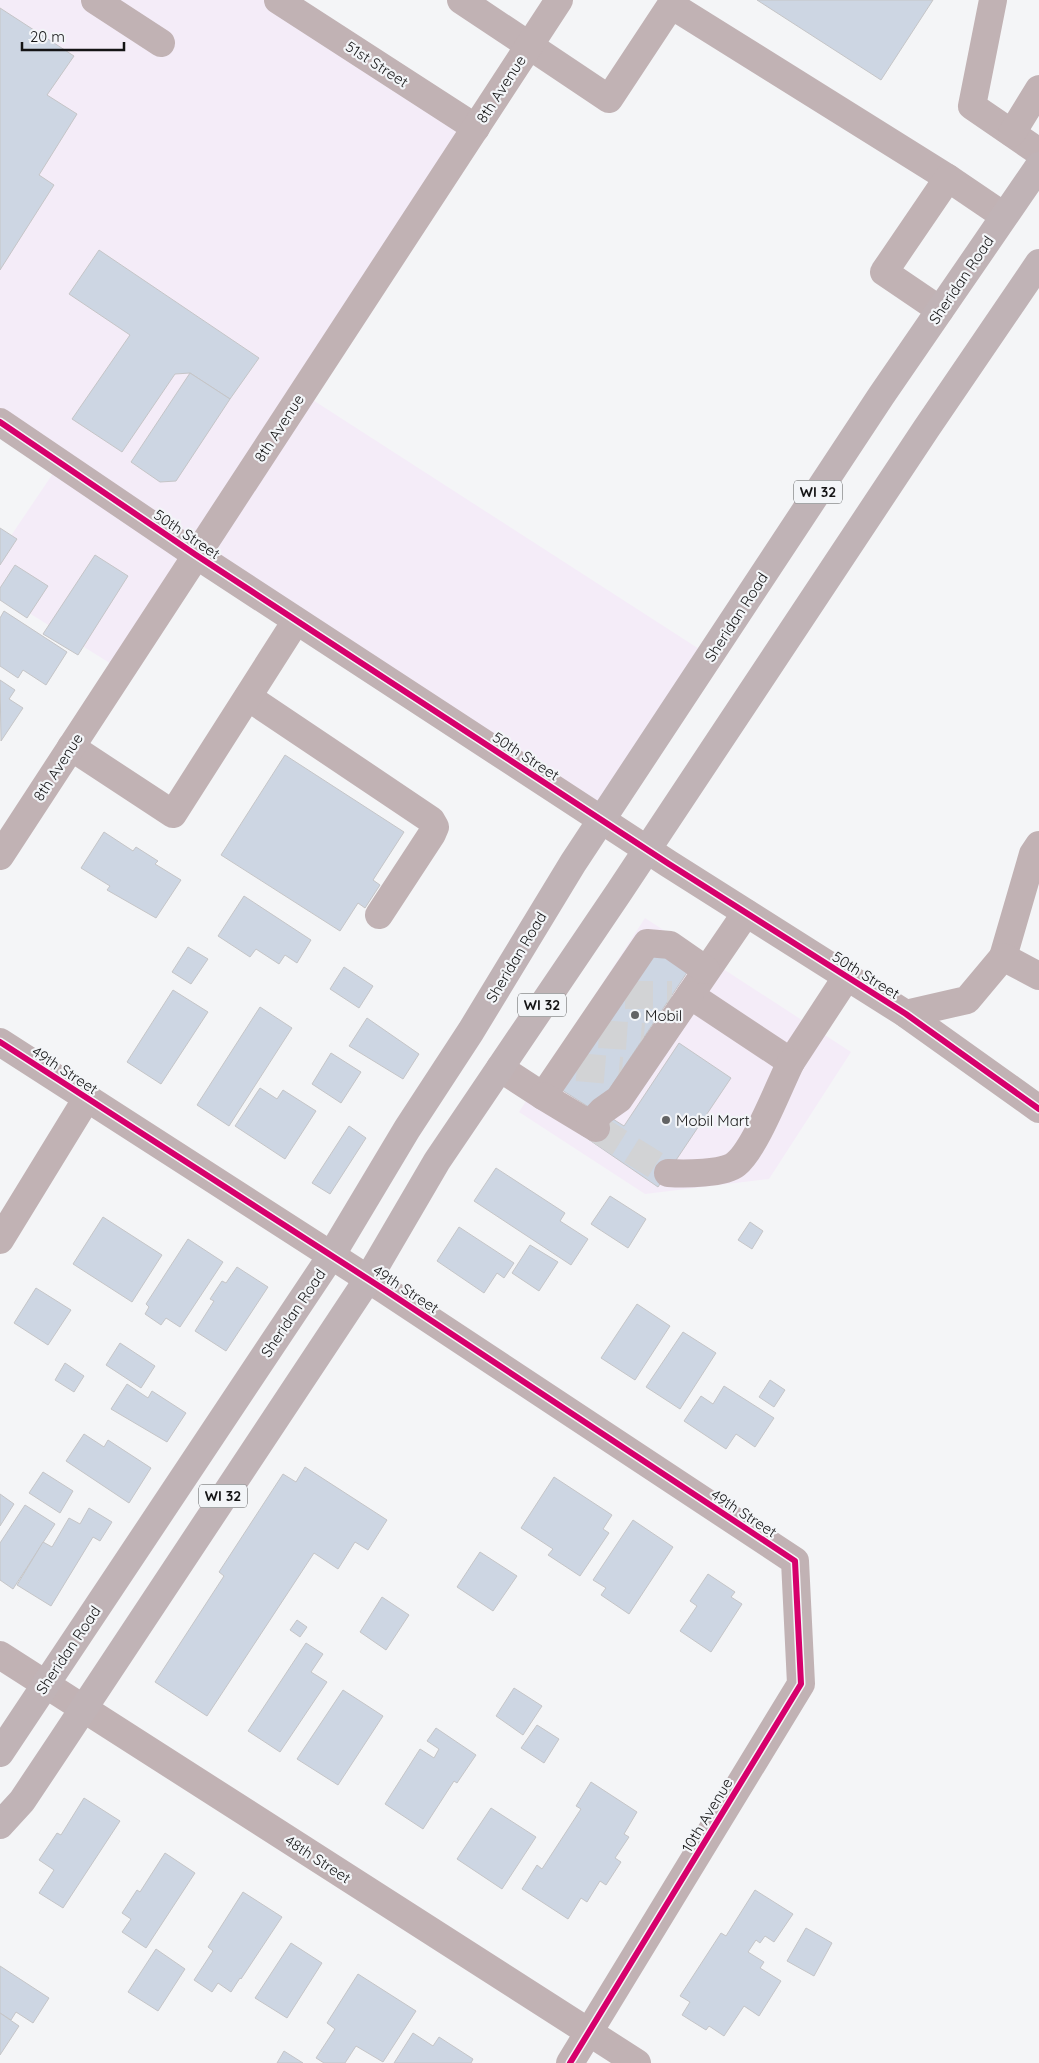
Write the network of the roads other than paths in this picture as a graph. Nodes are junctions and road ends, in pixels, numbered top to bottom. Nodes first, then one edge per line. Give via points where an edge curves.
1 (96, 0) edge
2 (278, 0) edge
3 (461, 0) edge
4 (559, 0) edge
5 (993, 0) edge
6 (161, 43) dead end
7 (530, 46) junction
8 (1039, 89) edge
9 (476, 128) junction
10 (1012, 133) junction
11 (1039, 152) edge
12 (1039, 166) edge
13 (948, 178) junction
14 (1004, 216) junction
15 (1039, 263) edge
16 (940, 310) junction
17 (0, 422) edge
18 (196, 555) junction
19 (296, 621) junction
20 (248, 697) junction
21 (71, 747) junction
22 (602, 820) junction
23 (1039, 845) edge
24 (646, 849) junction
25 (0, 856) edge
26 (746, 914) junction
27 (379, 915) dead end
28 (1003, 956) junction
29 (706, 970) junction
30 (1039, 976) edge
31 (846, 978) junction
32 (681, 995) junction
33 (906, 1014) junction
34 (0, 1042) edge
35 (791, 1062) junction
36 (500, 1068) junction
37 (543, 1096) junction
38 (86, 1098) junction
39 (1039, 1110) edge
40 (668, 1172) tunnel mouth
41 (0, 1240) edge
42 (332, 1256) junction
43 (368, 1279) junction
44 (795, 1561) joint
45 (0, 1655) edge
46 (45, 1684) junction
47 (83, 1710) junction
48 (0, 1753) edge
49 (0, 1825) edge
50 (590, 2033) junction
51 (570, 2063) edge
52 (636, 2063) edge

1 - 6 street
2 - 9 street, 51st Street
3 - 7 street
4 - 7 street, 8th Avenue
5 - 10 street via 972,106
7 - 9 street, 8th Avenue
7 - 13 street via 609,99 671,5
8 - 10 street
9 - 18 street, 8th Avenue
10 - 11 street
12 - 14 main road, Sheridan Road / WI 32
13 - 14 street
13 - 16 street via 884,272
14 - 16 main road, Sheridan Road / WI 32
15 - 24 main road, WI 32
16 - 22 main road, Sheridan Road / WI 32
17 - 18 street, 50th Street
18 - 19 street, 50th Street
18 - 21 street, 8th Avenue
19 - 20 street
19 - 22 street, 50th Street
20 - 21 street via 173,814
20 - 27 street via 431,820 435,827 432,834
21 - 25 street, 8th Avenue
22 - 24 street, 50th Street
22 - 42 main road, Sheridan Road / WI 32 via 407,1129
23 - 28 street
24 - 26 street, 50th Street
24 - 36 main road, WI 32
26 - 29 street
26 - 31 street, 50th Street
28 - 30 street
28 - 33 street via 967,1000
29 - 32 street
29 - 37 street via 670,945 647,943 592,1034 570,1066
31 - 33 street, 50th Street
31 - 35 street
32 - 35 street
32 - 37 street via 629,1071 619,1099 602,1111 593,1126
33 - 39 street, 50th Street
34 - 38 street, 49th Street
35 - 40 street via 753,1141 736,1164 688,1174
36 - 37 street
36 - 43 main road, WI 32 via 437,1161
38 - 41 street
38 - 42 street, 49th Street
42 - 43 street, 49th Street
42 - 46 main road, Sheridan Road / WI 32
43 - 44 street, 49th Street
43 - 47 main road, WI 32
44 - 50 street, 10th Avenue via 801,1684
45 - 46 street, 48th Street
46 - 47 street, 48th Street
46 - 48 main road, Sheridan Road / WI 32
47 - 49 main road, WI 32 via 22,1801
47 - 50 street, 48th Street
50 - 51 street, 10th Avenue
50 - 52 street, 48th Street

